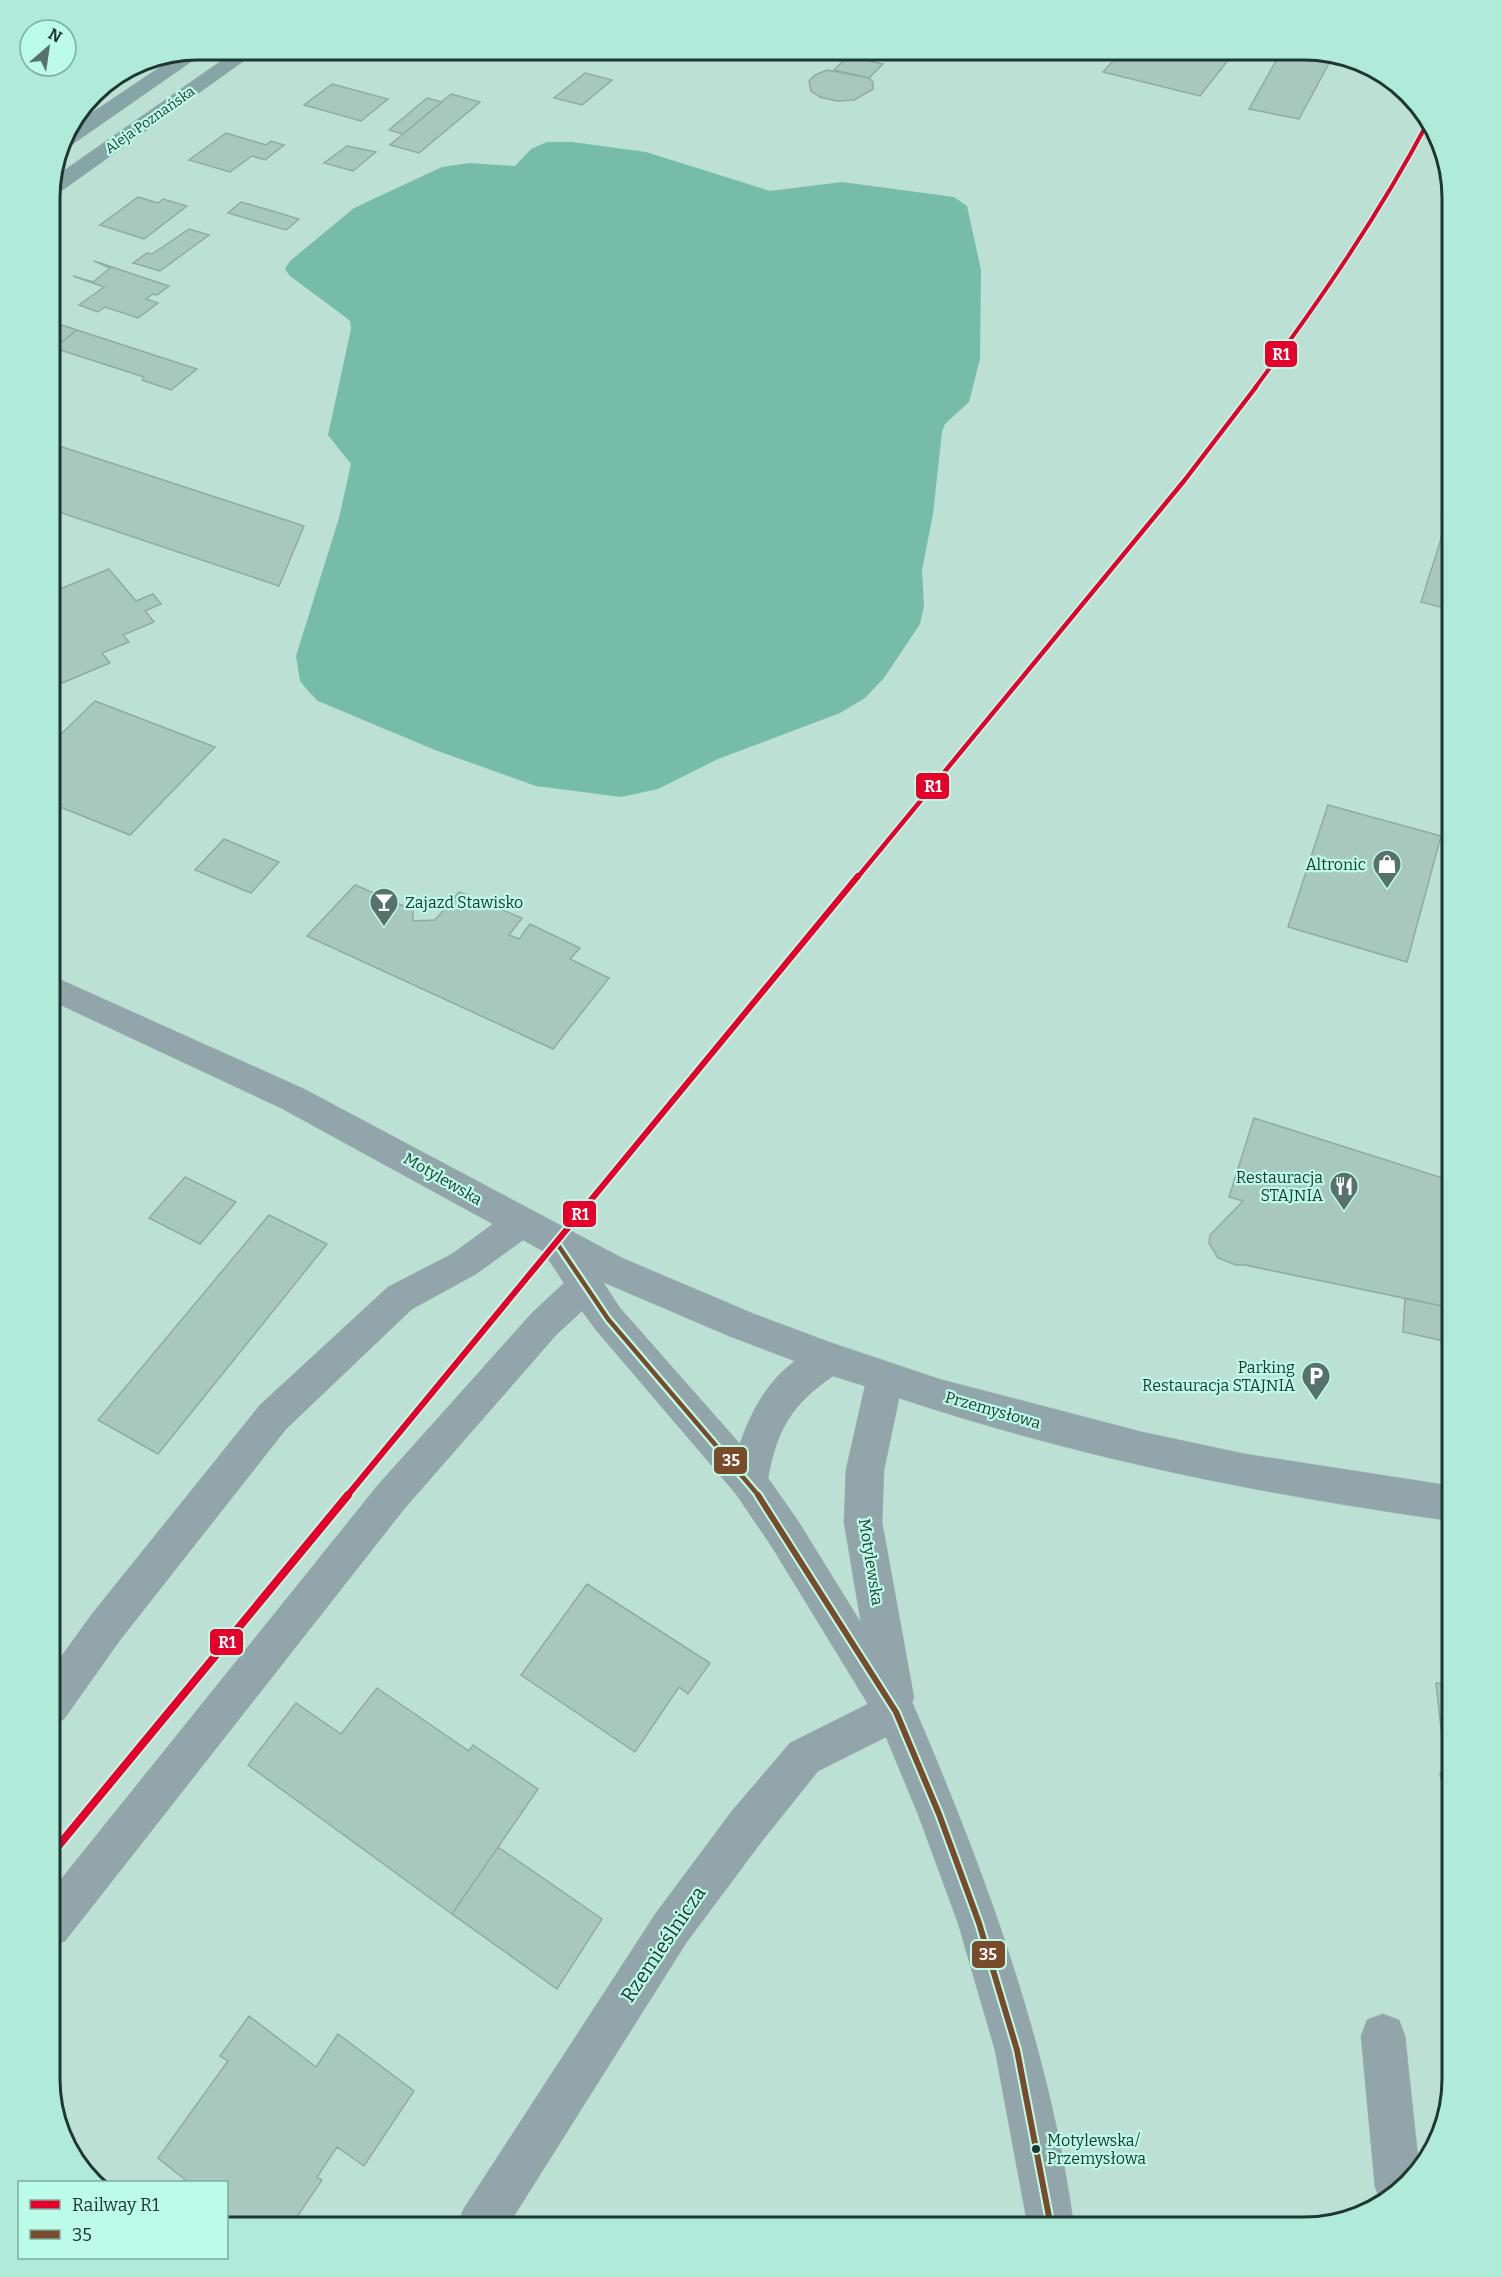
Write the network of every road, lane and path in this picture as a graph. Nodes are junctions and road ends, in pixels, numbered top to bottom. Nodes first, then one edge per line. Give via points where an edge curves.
1 (235, 60) edge
2 (181, 61) edge
3 (76, 133) edge
4 (61, 182) edge
5 (60, 992) edge
6 (521, 1223) junction
7 (556, 1242) junction
8 (587, 1284) junction
9 (829, 1358) junction
10 (885, 1377) junction
11 (749, 1482) junction
12 (1442, 1502) edge
13 (60, 1691) edge
14 (896, 1712) junction
15 (60, 1913) edge
16 (1383, 2036) dead end
17 (1397, 2181) edge
18 (486, 2217) edge
19 (1049, 2217) edge

1 - 4 main road, Aleja Poznańska
2 - 3 main road, Aleja Poznańska
5 - 6 street, Motylewska via 369,1137
6 - 7 street, Motylewska
6 - 13 street via 464,1264 400,1298 273,1417
7 - 8 street, Motylewska
7 - 9 street, Przemysłowa via 734,1323
8 - 11 street, Motylewska via 608,1319
8 - 15 street via 544,1324 391,1497
9 - 10 street, Przemysłowa
9 - 11 street via 778,1402 755,1450
10 - 12 street, Przemysłowa via 1105,1441 1329,1486
10 - 14 street, Motylewska via 866,1470 862,1522
11 - 14 street, Motylewska
14 - 18 street, Rzemieślnicza via 804,1757 747,1826 671,1928
14 - 19 street, Motylewska via 979,1923 1017,2050
16 - 17 street

